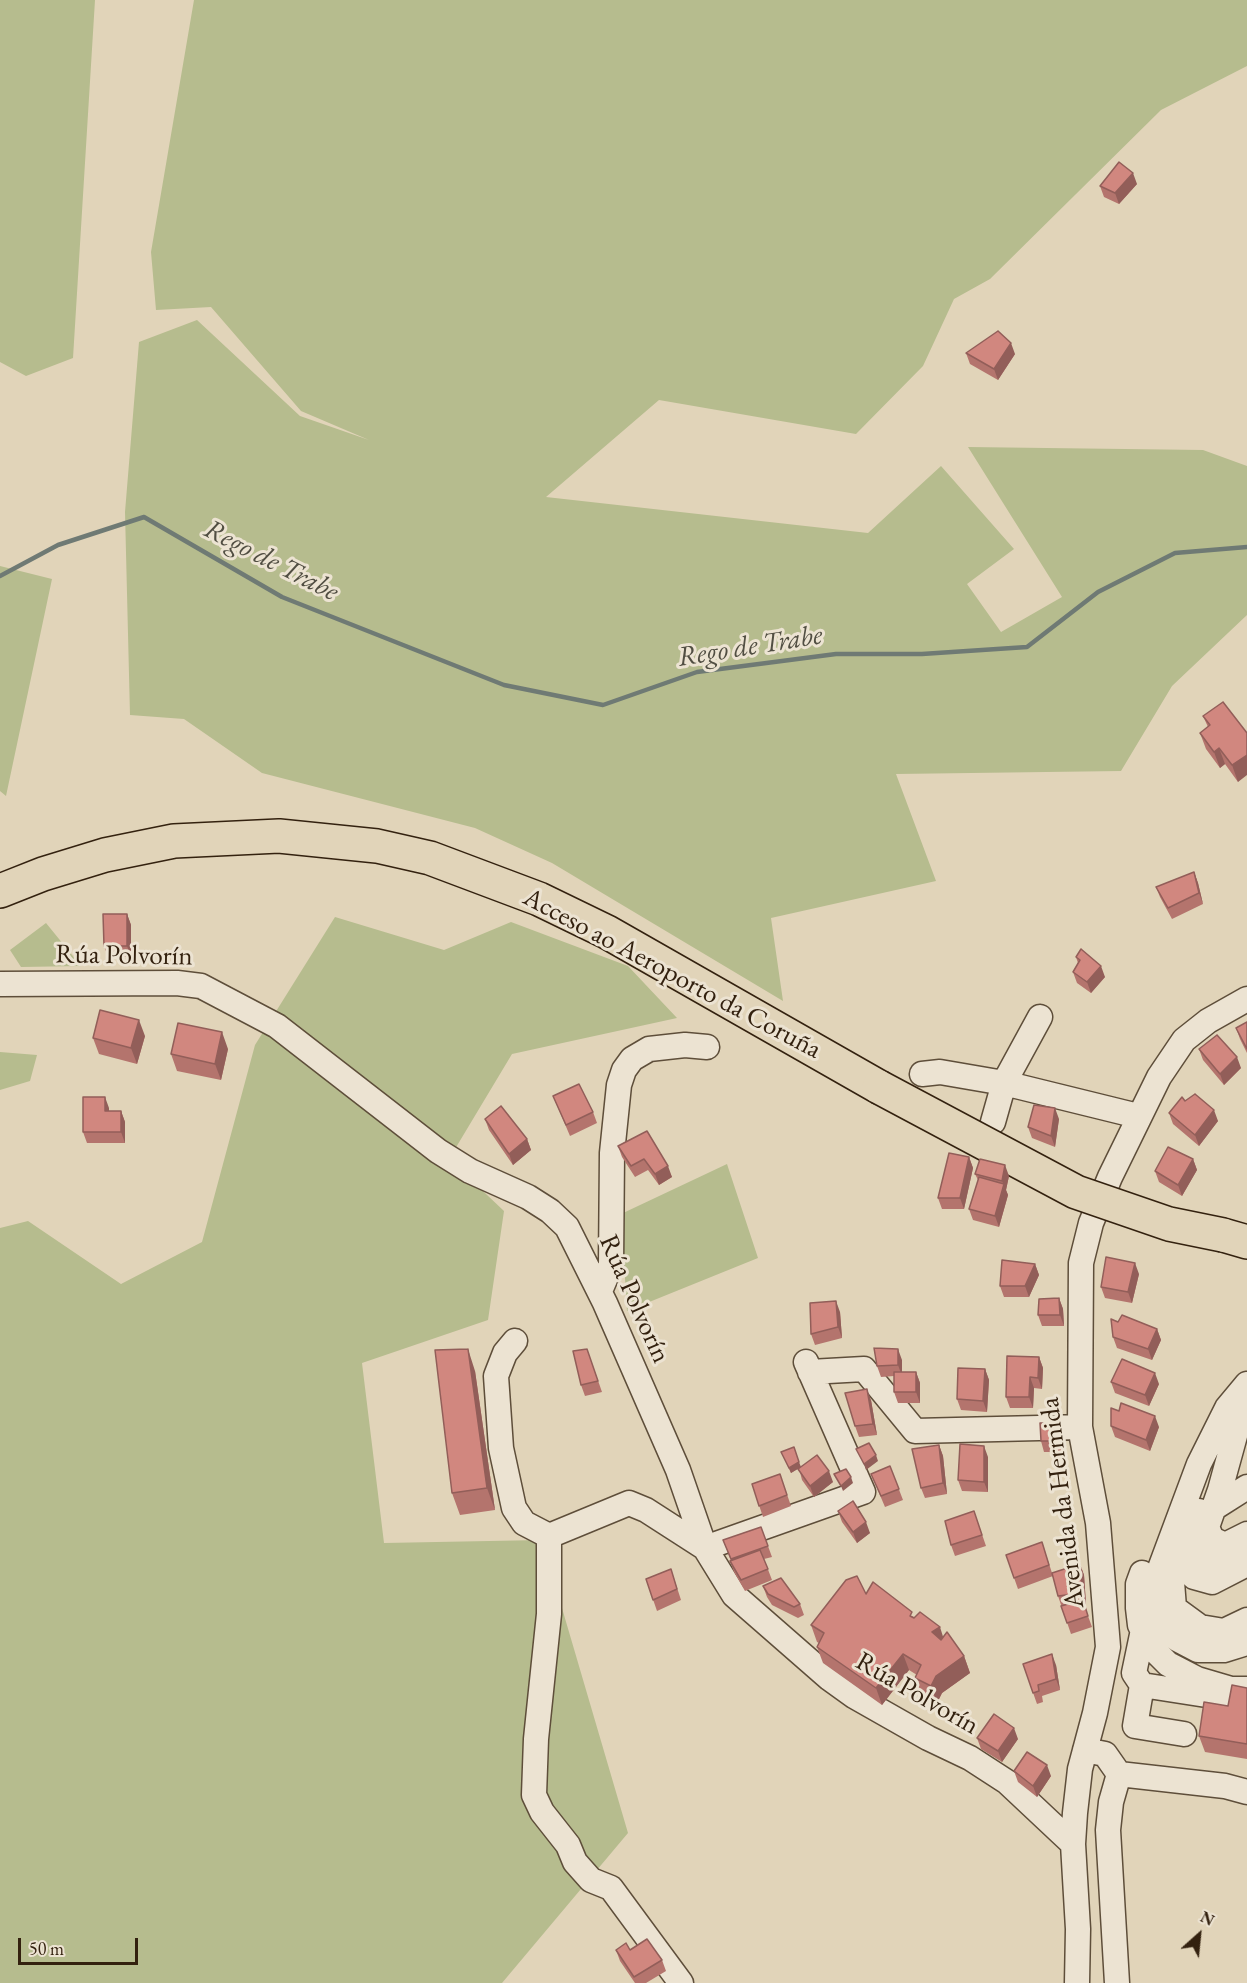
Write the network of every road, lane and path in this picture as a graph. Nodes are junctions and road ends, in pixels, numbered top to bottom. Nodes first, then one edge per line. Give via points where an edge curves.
1 (0, 891) edge
2 (0, 984) edge
3 (1247, 999) edge
4 (1040, 1017) dead end
5 (707, 1047) dead end
6 (922, 1074) dead end
7 (1004, 1083) junction
8 (1138, 1116) junction
9 (993, 1122) dead end
10 (1235, 1238) edge
11 (600, 1291) junction
12 (515, 1341) dead end
13 (1247, 1384) edge
14 (1247, 1409) edge
15 (1080, 1427) junction
16 (1211, 1438) junction
17 (1238, 1451) edge
18 (1209, 1473) junction
19 (1247, 1487) edge
20 (1182, 1504) junction
21 (1214, 1508) junction
22 (1247, 1534) edge
23 (549, 1536) junction
24 (1175, 1541) junction
25 (1247, 1547) edge
26 (705, 1548) junction
27 (1247, 1564) edge
28 (1152, 1590) junction
29 (1247, 1620) edge
30 (1143, 1630) junction
31 (1247, 1643) edge
32 (1247, 1657) edge
33 (1142, 1685) junction
34 (1239, 1689) edge
35 (1184, 1734) dead end
36 (1086, 1750) junction
37 (1119, 1774) junction
38 (1247, 1792) edge
39 (1073, 1844) junction
40 (681, 1983) edge
41 (1077, 1983) edge
42 (1117, 1983) edge

1 - 10 highway, Acceso ao Aeroporto da Coruña, bridge via 105,855 174,841 279,836 377,846 430,858 539,899 607,932 879,1087 1065,1186 1169,1224
2 - 11 street, Rúa Polvorín via 177,983 201,986 224,997 277,1026 438,1151 550,1211 567,1227
3 - 8 street, Avenida da Hermida via 1184,1040
4 - 7 street
5 - 11 street via 649,1049 632,1059 624,1070 612,1154 611,1265
6 - 7 street via 940,1072
7 - 8 street
7 - 9 street
8 - 15 street, Avenida da Hermida via 1091,1223 1081,1263
11 - 26 street, Rúa Polvorín via 678,1470
12 - 23 street via 505,1353 496,1376 501,1448 514,1508 524,1523
13 - 16 street via 1227,1408
14 - 17 street via 1239,1421
15 - 26 street via 915,1431 864,1369 808,1367 863,1492
15 - 36 street, Avenida da Hermida via 1098,1523 1108,1647
16 - 18 street
16 - 20 street
17 - 21 street
18 - 24 street
18 - 25 street via 1192,1530 1195,1547 1209,1558 1224,1558
19 - 21 street
20 - 24 street
20 - 30 street via 1156,1538 1138,1584
21 - 22 street via 1207,1527 1212,1539 1226,1545
23 - 26 street via 629,1503
23 - 40 street via 549,1614 534,1795 575,1862 591,1880 611,1888
24 - 27 street via 1179,1562 1194,1577 1212,1582
24 - 28 street
24 - 29 street via 1171,1569 1174,1608 1200,1627 1224,1631
26 - 39 street, Rúa Polvorín via 734,1595 829,1678 879,1712 970,1758 1007,1782
28 - 31 street via 1161,1624 1177,1639 1198,1650 1224,1650
28 - 32 street via 1150,1610 1155,1631 1176,1653 1207,1665 1240,1662
30 - 33 street via 1134,1673
30 - 34 street via 1150,1646 1168,1664 1197,1679
33 - 34 street via 1223,1698
33 - 35 street via 1135,1726
36 - 37 street via 1105,1754
36 - 39 street, Avenida da Hermida via 1080,1769
37 - 38 street via 1225,1785
37 - 42 street via 1108,1830
39 - 41 street, Avenida da Hermida

